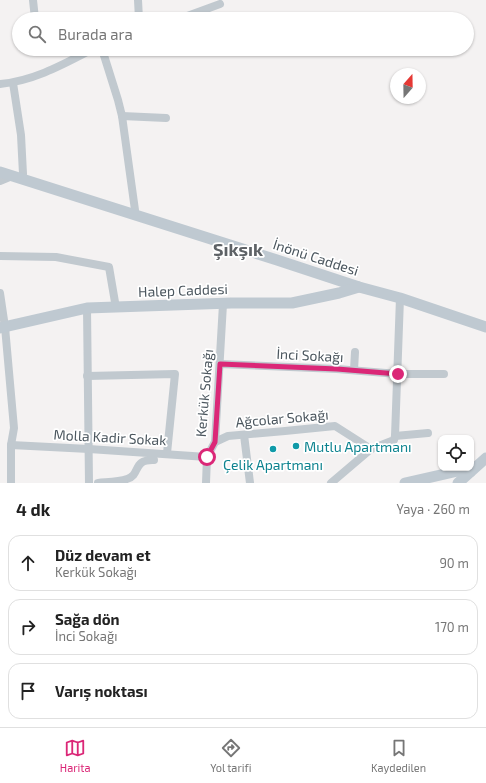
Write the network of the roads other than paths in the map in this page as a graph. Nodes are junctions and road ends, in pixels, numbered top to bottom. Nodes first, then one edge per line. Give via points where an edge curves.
1 (33, 0) edge
2 (138, 0) edge
3 (217, 2) edge
4 (34, 12) edge
5 (139, 12) edge
6 (195, 12) edge
7 (79, 56) edge
8 (104, 56) edge
9 (13, 83) junction
10 (0, 84) edge
11 (122, 116) junction
12 (166, 118) dead end
13 (0, 167) edge
14 (0, 172) edge
15 (18, 175) junction
16 (0, 181) edge
17 (135, 210) junction
18 (0, 256) edge
19 (363, 286) junction
20 (0, 294) edge
21 (400, 298) junction
22 (223, 304) junction
23 (87, 308) junction
24 (116, 308) junction
25 (486, 323) edge
26 (3, 327) edge
27 (486, 328) edge
28 (355, 352) dead end
29 (220, 364) junction
30 (354, 370) junction
31 (398, 374) junction
32 (444, 374) dead end
33 (87, 376) junction
34 (428, 433) dead end
35 (244, 435) junction
36 (395, 436) junction
37 (215, 442) junction
38 (11, 445) junction
39 (89, 449) junction
40 (371, 450) junction
41 (486, 450) edge
42 (167, 454) junction
43 (207, 457) junction
44 (154, 460) dead end
45 (481, 464) edge
46 (11, 483) edge
47 (90, 483) edge
48 (98, 483) edge
49 (206, 483) edge
50 (250, 483) edge
51 (331, 483) edge
52 (405, 483) edge
53 (458, 483) edge

1 - 4 street
2 - 5 street
3 - 6 street
7 - 9 street via 52,70
8 - 11 street
9 - 10 street
9 - 15 street via 20,135
11 - 12 street
11 - 17 street
13 - 15 main road, İnönü Caddesi
14 - 15 main road, İnönü Caddesi
15 - 16 street
15 - 17 main road, İnönü Caddesi
15 - 19 main road, İnönü Caddesi
17 - 19 main road, İnönü Caddesi
18 - 24 street via 56,257 109,267
19 - 21 main road, İnönü Caddesi
19 - 22 main road, Halep Caddesi via 292,303
19 - 25 main road, İnönü Caddesi
20 - 26 street
21 - 27 main road, İnönü Caddesi
21 - 31 street
22 - 24 main road, Halep Caddesi
22 - 29 street, Kerkük Sokağı
23 - 24 main road, Halep Caddesi
23 - 26 main road, Halep Caddesi
23 - 33 street
26 - 38 street via 14,428
28 - 30 street
29 - 30 street, İnci Sokağı
29 - 37 street, Kerkük Sokağı
30 - 31 street, İnci Sokağı
31 - 32 street, İnci Sokağı
31 - 36 street
33 - 39 street
33 - 42 street via 175,374
34 - 36 street
35 - 37 street, Ağcolar Sokağı via 228,436
35 - 40 street, Ağcolar Sokağı via 334,426
35 - 50 street
36 - 40 street via 394,440
37 - 43 street, Kerkük Sokağı
38 - 39 street, Molla Kadir Sokak
38 - 46 street
39 - 42 street, Molla Kadir Sokak
39 - 47 street
40 - 51 street
41 - 45 main road
42 - 43 street, Molla Kadir Sokak
43 - 49 street, Kerkük Sokağı
44 - 48 street via 144,460 128,479
45 - 52 main road
45 - 53 main road

